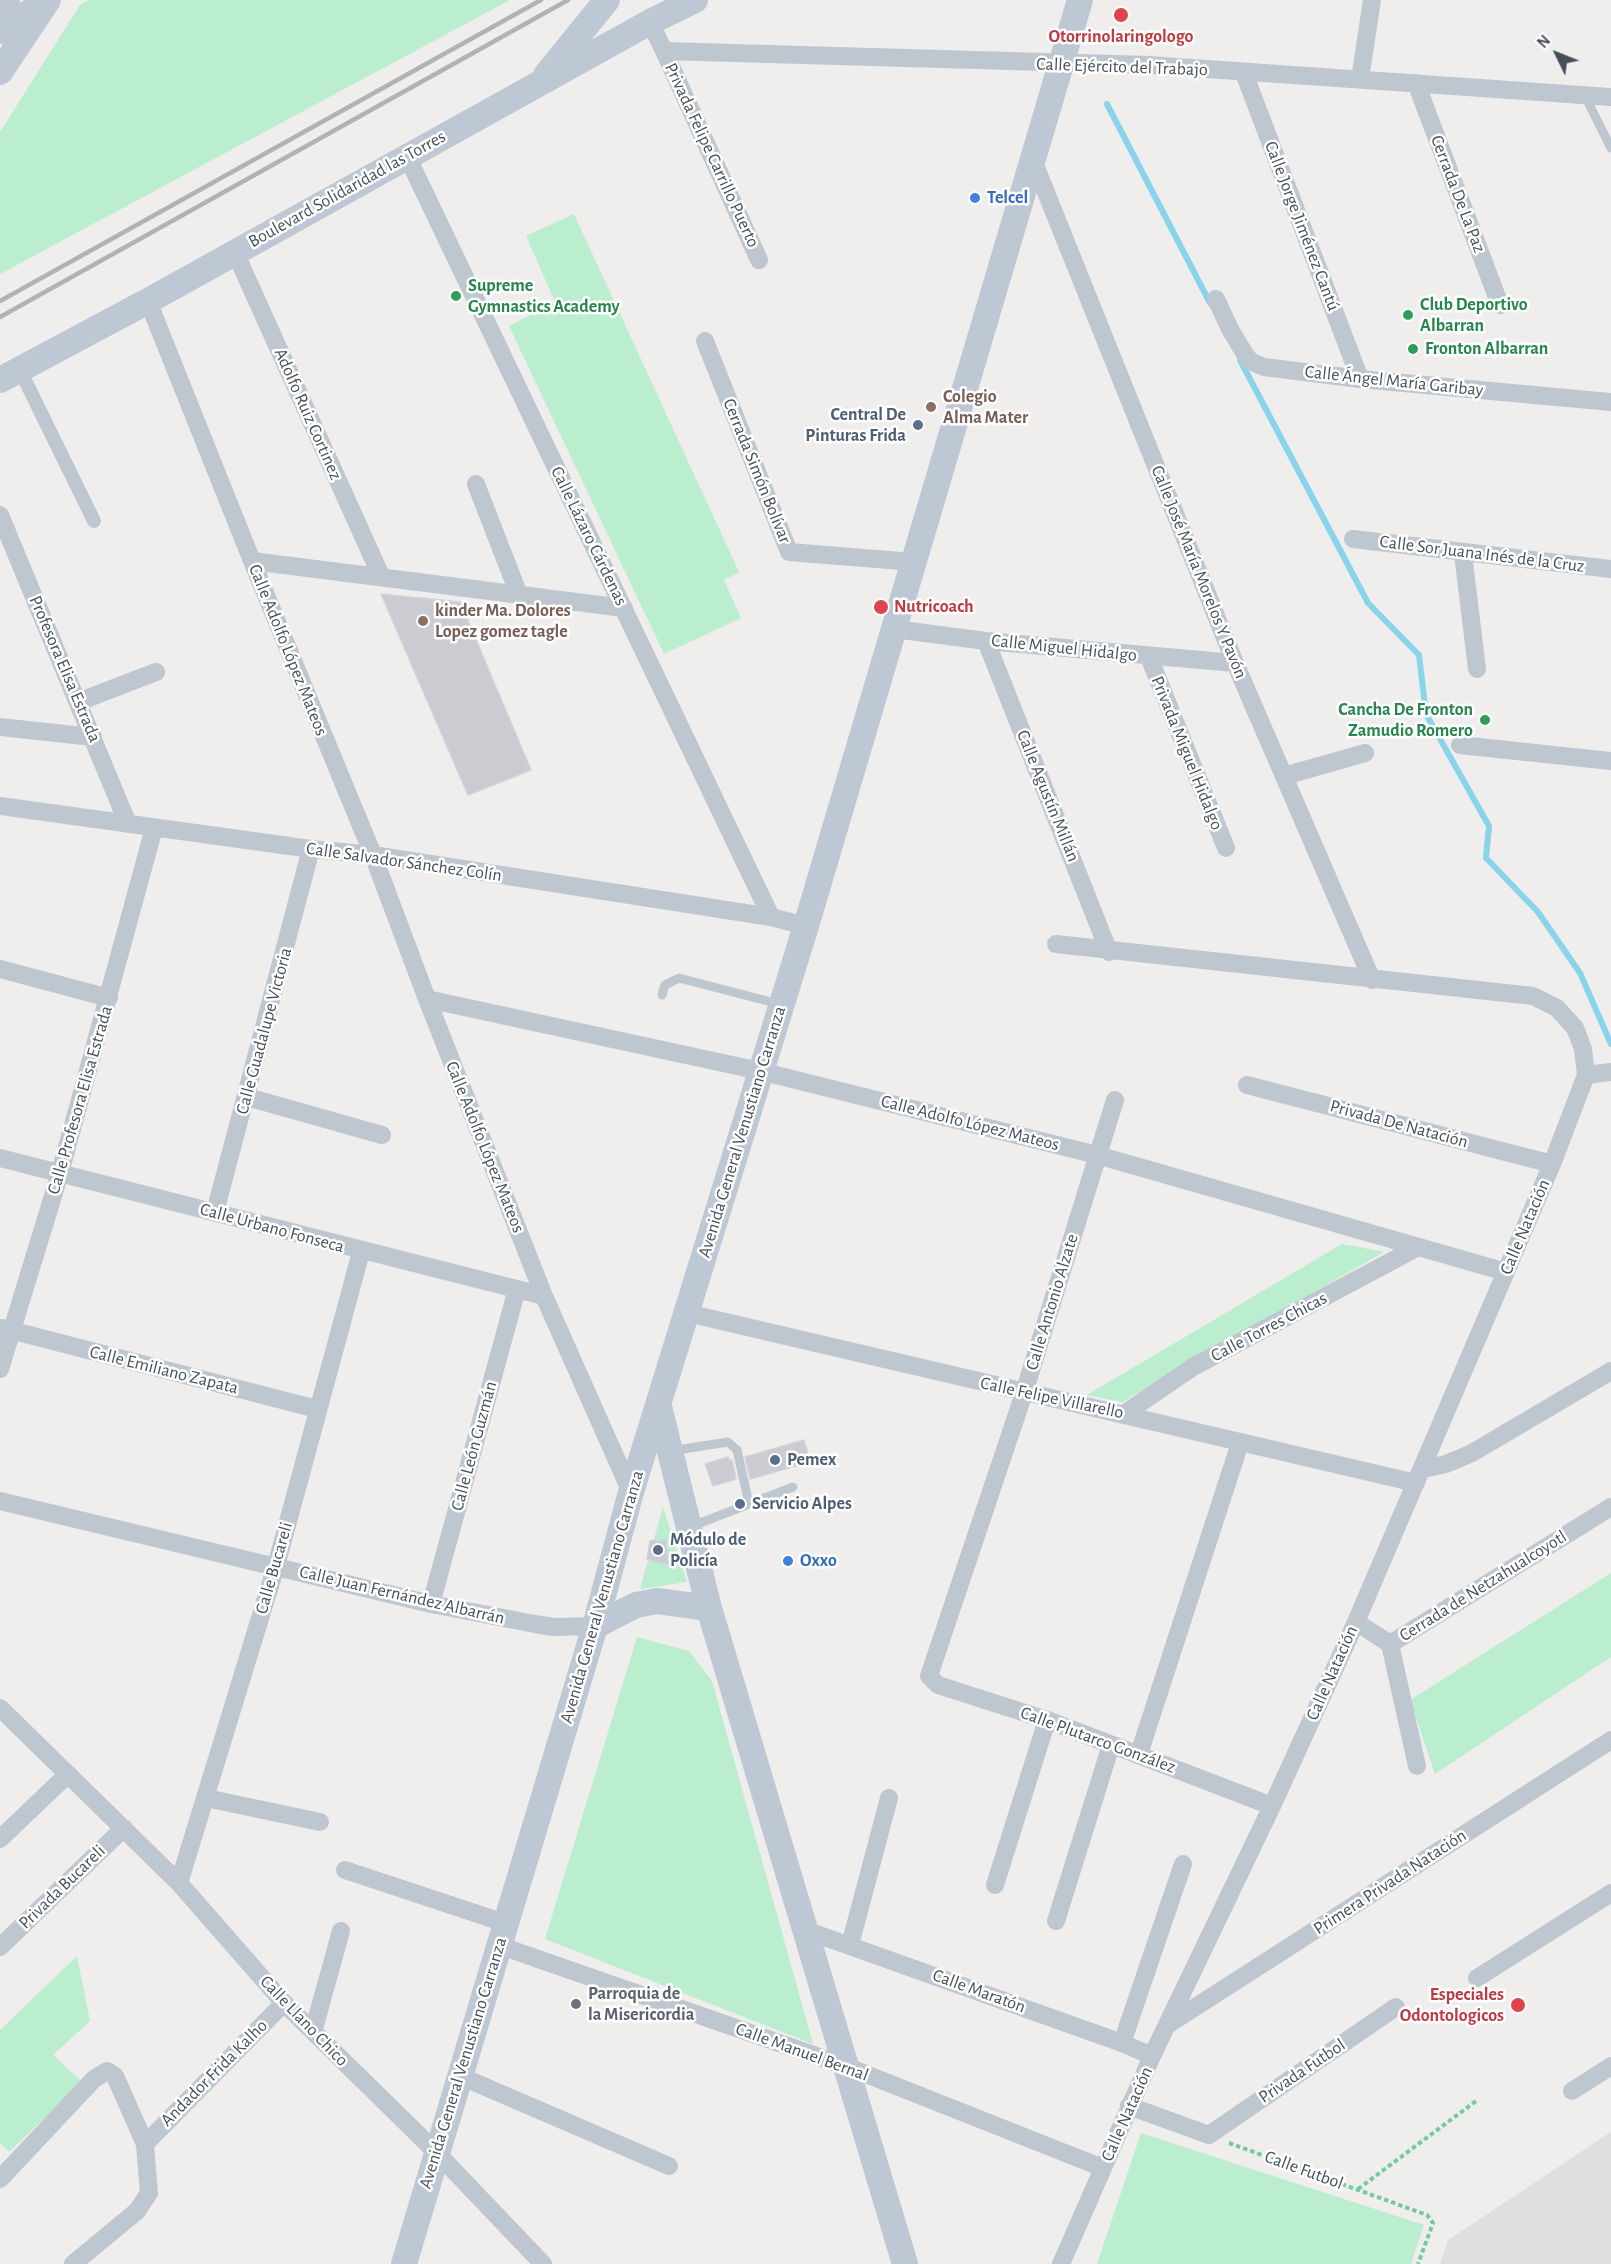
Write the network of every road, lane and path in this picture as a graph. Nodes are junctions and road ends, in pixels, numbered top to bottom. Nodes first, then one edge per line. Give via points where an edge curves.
1 (9, 0) edge
2 (48, 0) edge
3 (607, 0) edge
4 (695, 0) edge
5 (1080, 0) edge
6 (1372, 0) edge
7 (0, 15) edge
8 (650, 22) junction
9 (0, 31) edge
10 (664, 51) junction
11 (1059, 64) junction
12 (0, 72) edge
13 (1244, 73) junction
14 (1360, 79) junction
15 (539, 84) junction
16 (1416, 84) junction
17 (1585, 96) junction
18 (1611, 97) edge
19 (1611, 148) edge
20 (406, 156) junction
21 (1033, 160) junction
22 (235, 252) junction
23 (759, 260) dead end
24 (1216, 299) dead end
25 (148, 301) junction
26 (1500, 305) dead end
27 (705, 341) dead end
28 (10, 375) edge
29 (1360, 379) junction
30 (1611, 402) edge
31 (476, 484) dead end
32 (0, 515) edge
33 (94, 521) dead end
34 (1353, 539) dead end
35 (1463, 554) junction
36 (252, 561) junction
37 (915, 562) junction
38 (1611, 569) edge
39 (381, 576) junction
40 (519, 595) junction
41 (624, 608) junction
42 (894, 629) junction
43 (986, 641) junction
44 (1149, 657) junction
45 (1235, 663) junction
46 (1477, 669) dead end
47 (156, 672) dead end
48 (78, 702) junction
49 (0, 727) edge
50 (93, 737) junction
51 (1460, 745) dead end
52 (1365, 753) dead end
53 (1611, 761) edge
54 (1284, 776) junction
55 (0, 806) edge
56 (128, 824) junction
57 (154, 828) junction
58 (1226, 848) dead end
59 (311, 849) junction
60 (373, 855) junction
61 (771, 917) junction
62 (806, 926) junction
63 (1056, 944) dead end
64 (1109, 951) junction
65 (0, 969) edge
66 (1372, 980) junction
67 (662, 995) dead end
68 (109, 998) junction
69 (427, 999) junction
70 (781, 1004) junction
71 (760, 1071) junction
72 (1610, 1073) edge
73 (1586, 1075) junction
74 (1247, 1085) dead end
75 (248, 1096) junction
76 (1115, 1100) dead end
77 (382, 1135) dead end
78 (1097, 1155) junction
79 (0, 1158) edge
80 (1552, 1164) junction
81 (60, 1173) junction
82 (215, 1212) junction
83 (1418, 1247) junction
84 (362, 1251) junction
85 (1506, 1272) junction
86 (517, 1288) junction
87 (544, 1296) junction
88 (687, 1313) junction
89 (6, 1329) edge
90 (0, 1369) edge
91 (1611, 1371) edge
92 (1024, 1393) junction
93 (659, 1407) junction
94 (317, 1409) junction
95 (1124, 1414) junction
96 (1240, 1443) junction
97 (670, 1451) junction
98 (1420, 1476) junction
99 (793, 1486) dead end
100 (631, 1492) junction
101 (0, 1501) edge
102 (749, 1504) junction
103 (1611, 1507) edge
104 (688, 1528) junction
105 (276, 1566) junction
106 (431, 1604) junction
107 (709, 1608) junction
108 (1356, 1622) junction
109 (595, 1626) junction
110 (1390, 1644) junction
111 (929, 1673) joint
112 (0, 1708) edge
113 (1047, 1720) junction
114 (1611, 1740) edge
115 (1112, 1744) junction
116 (1139, 1754) junction
117 (1417, 1766) dead end
118 (68, 1774) junction
119 (206, 1798) junction
120 (889, 1798) dead end
121 (1272, 1806) junction
122 (320, 1822) dead end
123 (124, 1828) junction
124 (0, 1839) edge
125 (1183, 1864) dead end
126 (345, 1870) dead end
127 (179, 1883) junction
128 (995, 1885) dead end
129 (1611, 1893) edge
130 (1056, 1921) dead end
131 (805, 1930) junction
132 (341, 1931) dead end
133 (502, 1934) junction
134 (849, 1945) junction
135 (0, 1947) edge
136 (1477, 1978) dead end
137 (284, 2003) junction
138 (1396, 2007) dead end
139 (1169, 2024) junction
140 (313, 2032) junction
141 (1122, 2043) junction
142 (1152, 2056) junction
143 (1611, 2066) edge
144 (848, 2067) junction
145 (460, 2076) junction
146 (1572, 2091) dead end
147 (1476, 2101) dead end
148 (1130, 2106) junction
149 (1209, 2135) junction
150 (145, 2144) junction
151 (437, 2153) junction
152 (669, 2166) dead end
153 (1103, 2169) junction
154 (0, 2180) edge
155 (1358, 2190) junction
156 (73, 2264) edge
157 (404, 2264) edge
158 (543, 2264) edge
159 (905, 2264) edge
160 (1061, 2264) edge
161 (1418, 2264) edge

1 - 7 street
2 - 9 main road
2 - 12 main road
3 - 15 main road
4 - 8 main road, Boulevard Solidaridad las Torres
5 - 11 main road, Avenida General Venustiano Carranza
6 - 14 street
8 - 10 street
8 - 15 main road, Boulevard Solidaridad las Torres
10 - 11 street, Calle Ejército del Trabajo
10 - 23 street, Privada Felipe Carrillo Puerto
11 - 13 street, Calle Ejército del Trabajo via 1149,65
11 - 21 main road, Avenida General Venustiano Carranza
13 - 14 street, Calle Ejército del Trabajo
13 - 29 street, Calle Jorge Jiménez Cantú
14 - 16 street, Calle Ejército del Trabajo
15 - 20 main road, Boulevard Solidaridad las Torres
16 - 17 street, Calle Ejército del Trabajo
16 - 26 street, Cerrada De La Paz
17 - 18 street, Calle Ejército del Trabajo
17 - 19 lane
20 - 22 main road, Boulevard Solidaridad las Torres
20 - 41 street, Calle Lázaro Cárdenas
21 - 37 main road, Avenida General Venustiano Carranza
21 - 45 street, Calle José María Morelos Y Pavón
22 - 25 main road, Boulevard Solidaridad las Torres
22 - 39 street, Adolfo Ruiz Cortinez
24 - 29 street, Calle Ángel María Garibay via 1230,330 1252,362 1264,367
25 - 28 main road, Boulevard Solidaridad las Torres
25 - 36 street, Calle Adolfo López Mateos
27 - 37 street, Cerrada Simón Bolívar via 789,552
28 - 33 street
29 - 30 street, Calle Ángel María Garibay
31 - 40 street
32 - 48 street, Profesora Elisa Estrada
34 - 35 street, Calle Sor Juana Inés de la Cruz
35 - 38 street, Calle Sor Juana Inés de la Cruz
35 - 46 street
36 - 39 street
36 - 60 street, Calle Adolfo López Mateos
37 - 42 main road, Avenida General Venustiano Carranza
39 - 40 street
40 - 41 street
41 - 61 street, Calle Lázaro Cárdenas
42 - 43 street, Calle Miguel Hidalgo
42 - 62 main road, Avenida General Venustiano Carranza
43 - 44 street, Calle Miguel Hidalgo
43 - 64 street, Calle Agustín Millán
44 - 45 street, Calle Miguel Hidalgo
44 - 58 street, Privada Miguel Hidalgo
45 - 54 street, Calle José María Morelos Y Pavón
47 - 48 street
48 - 50 street, Profesora Elisa Estrada
49 - 50 street
50 - 56 street, Profesora Elisa Estrada
51 - 53 street
52 - 54 street
54 - 66 street, Calle José María Morelos Y Pavón
55 - 56 street, Calle Salvador Sánchez Colín
56 - 57 street, Calle Salvador Sánchez Colín
57 - 59 street, Calle Salvador Sánchez Colín
57 - 68 street, Calle Profesora Elisa Estrada
59 - 60 street, Calle Salvador Sánchez Colín
59 - 75 street, Calle Guadalupe Victoria
60 - 61 street, Calle Salvador Sánchez Colín
60 - 69 street, Calle Adolfo López Mateos
61 - 62 street, Calle Salvador Sánchez Colín
62 - 70 main road, Avenida General Venustiano Carranza
63 - 64 street
64 - 66 street
65 - 68 street
66 - 73 street via 1546,1000 1567,1016 1575,1028 1583,1049
67 - 70 lane via 665,985 679,978
68 - 81 street, Calle Profesora Elisa Estrada
69 - 71 street, Calle Adolfo López Mateos
69 - 87 street, Calle Adolfo López Mateos
70 - 71 main road, Avenida General Venustiano Carranza
71 - 78 street, Calle Adolfo López Mateos
71 - 88 main road, Avenida General Venustiano Carranza
72 - 73 street
73 - 80 street, Calle Natación
74 - 80 street, Privada De Natación
75 - 77 street
75 - 82 street, Calle Guadalupe Victoria
76 - 78 street, Calle Antonio Alzate
78 - 83 street, Calle Adolfo López Mateos
78 - 92 street, Calle Antonio Alzate
79 - 81 street, Calle Urbano Fonseca
80 - 85 street, Calle Natación
81 - 82 street, Calle Urbano Fonseca
81 - 89 street, Calle Profesora Elisa Estrada
82 - 84 street, Calle Urbano Fonseca
83 - 85 street, Calle Adolfo López Mateos
83 - 95 street, Calle Torres Chicas via 1193,1367
84 - 86 street, Calle Urbano Fonseca
84 - 94 street, Calle Bucareli
85 - 98 street, Calle Natación
86 - 87 street, Calle Urbano Fonseca
86 - 106 street, Calle León Guzmán
87 - 100 street, Calle Adolfo López Mateos
88 - 92 street, Calle Felipe Villarello
88 - 93 main road, Avenida General Venustiano Carranza
89 - 90 street, Calle Profesora Elisa Estrada
89 - 94 street, Calle Emiliano Zapata
91 - 98 street via 1472,1453
92 - 95 street, Calle Felipe Villarello
92 - 111 street, Calle Antonio Alzate
93 - 97 main road
93 - 100 main road, Avenida General Venustiano Carranza
94 - 105 street, Calle Bucareli
95 - 96 street, Calle Felipe Villarello
96 - 98 street, Calle Felipe Villarello
96 - 116 street
97 - 102 lane via 732,1443
97 - 104 main road
98 - 108 street, Calle Natación
99 - 102 lane
100 - 109 main road, Avenida General Venustiano Carranza
101 - 105 street, Calle Juan Fernández Albarrán
102 - 104 lane
103 - 110 street, Cerrada de Netzahualcoyotl
104 - 107 main road
105 - 106 street, Calle Juan Fernández Albarrán
105 - 119 street, Calle Bucareli
106 - 109 street, Calle Juan Fernández Albarrán via 554,1627
107 - 109 main road via 657,1601 636,1605
107 - 131 main road
108 - 110 street, Cerrada de Netzahualcoyotl
108 - 121 street, Calle Natación
109 - 133 main road, Avenida General Venustiano Carranza
110 - 117 street
111 - 113 street, Calle Plutarco González via 938,1685
112 - 118 street, Calle Llano Chico
113 - 115 street, Calle Plutarco González
113 - 128 street
114 - 139 street, Primera Privada Natación
115 - 116 street, Calle Plutarco González
115 - 130 street
116 - 121 street, Calle Plutarco González
118 - 123 street, Calle Llano Chico
118 - 124 street
119 - 122 street
119 - 127 street, Calle Bucareli
120 - 134 street
121 - 139 street, Calle Natación
123 - 127 street, Calle Llano Chico
123 - 135 street, Privada Bucareli
125 - 141 street
126 - 133 street, Calle Manuel Bernal
127 - 137 street, Calle Llano Chico
129 - 136 street
131 - 134 street, Calle Maratón
131 - 144 main road
132 - 140 street
133 - 144 street, Calle Manuel Bernal
133 - 145 main road, Avenida General Venustiano Carranza
134 - 141 street, Calle Maratón
137 - 140 street, Calle Llano Chico
137 - 150 street, Andador Frida Kalho
138 - 149 street, Privada Futbol
139 - 142 street, Calle Natación
140 - 151 street, Calle Llano Chico
141 - 142 street, Calle Maratón
142 - 148 street, Calle Natación
143 - 146 street
144 - 153 street, Calle Manuel Bernal
144 - 159 main road
145 - 151 main road, Avenida General Venustiano Carranza
145 - 152 street
147 - 155 path
148 - 149 street
148 - 153 street, Calle Natación
149 - 155 path, Calle Futbol
150 - 154 street via 117,2079 104,2072
150 - 156 street via 147,2199
151 - 157 main road, Avenida General Venustiano Carranza
151 - 158 street, Calle Llano Chico
153 - 160 street, Calle Natación
155 - 161 path, Calle Futbol via 1430,2217 1433,2223

